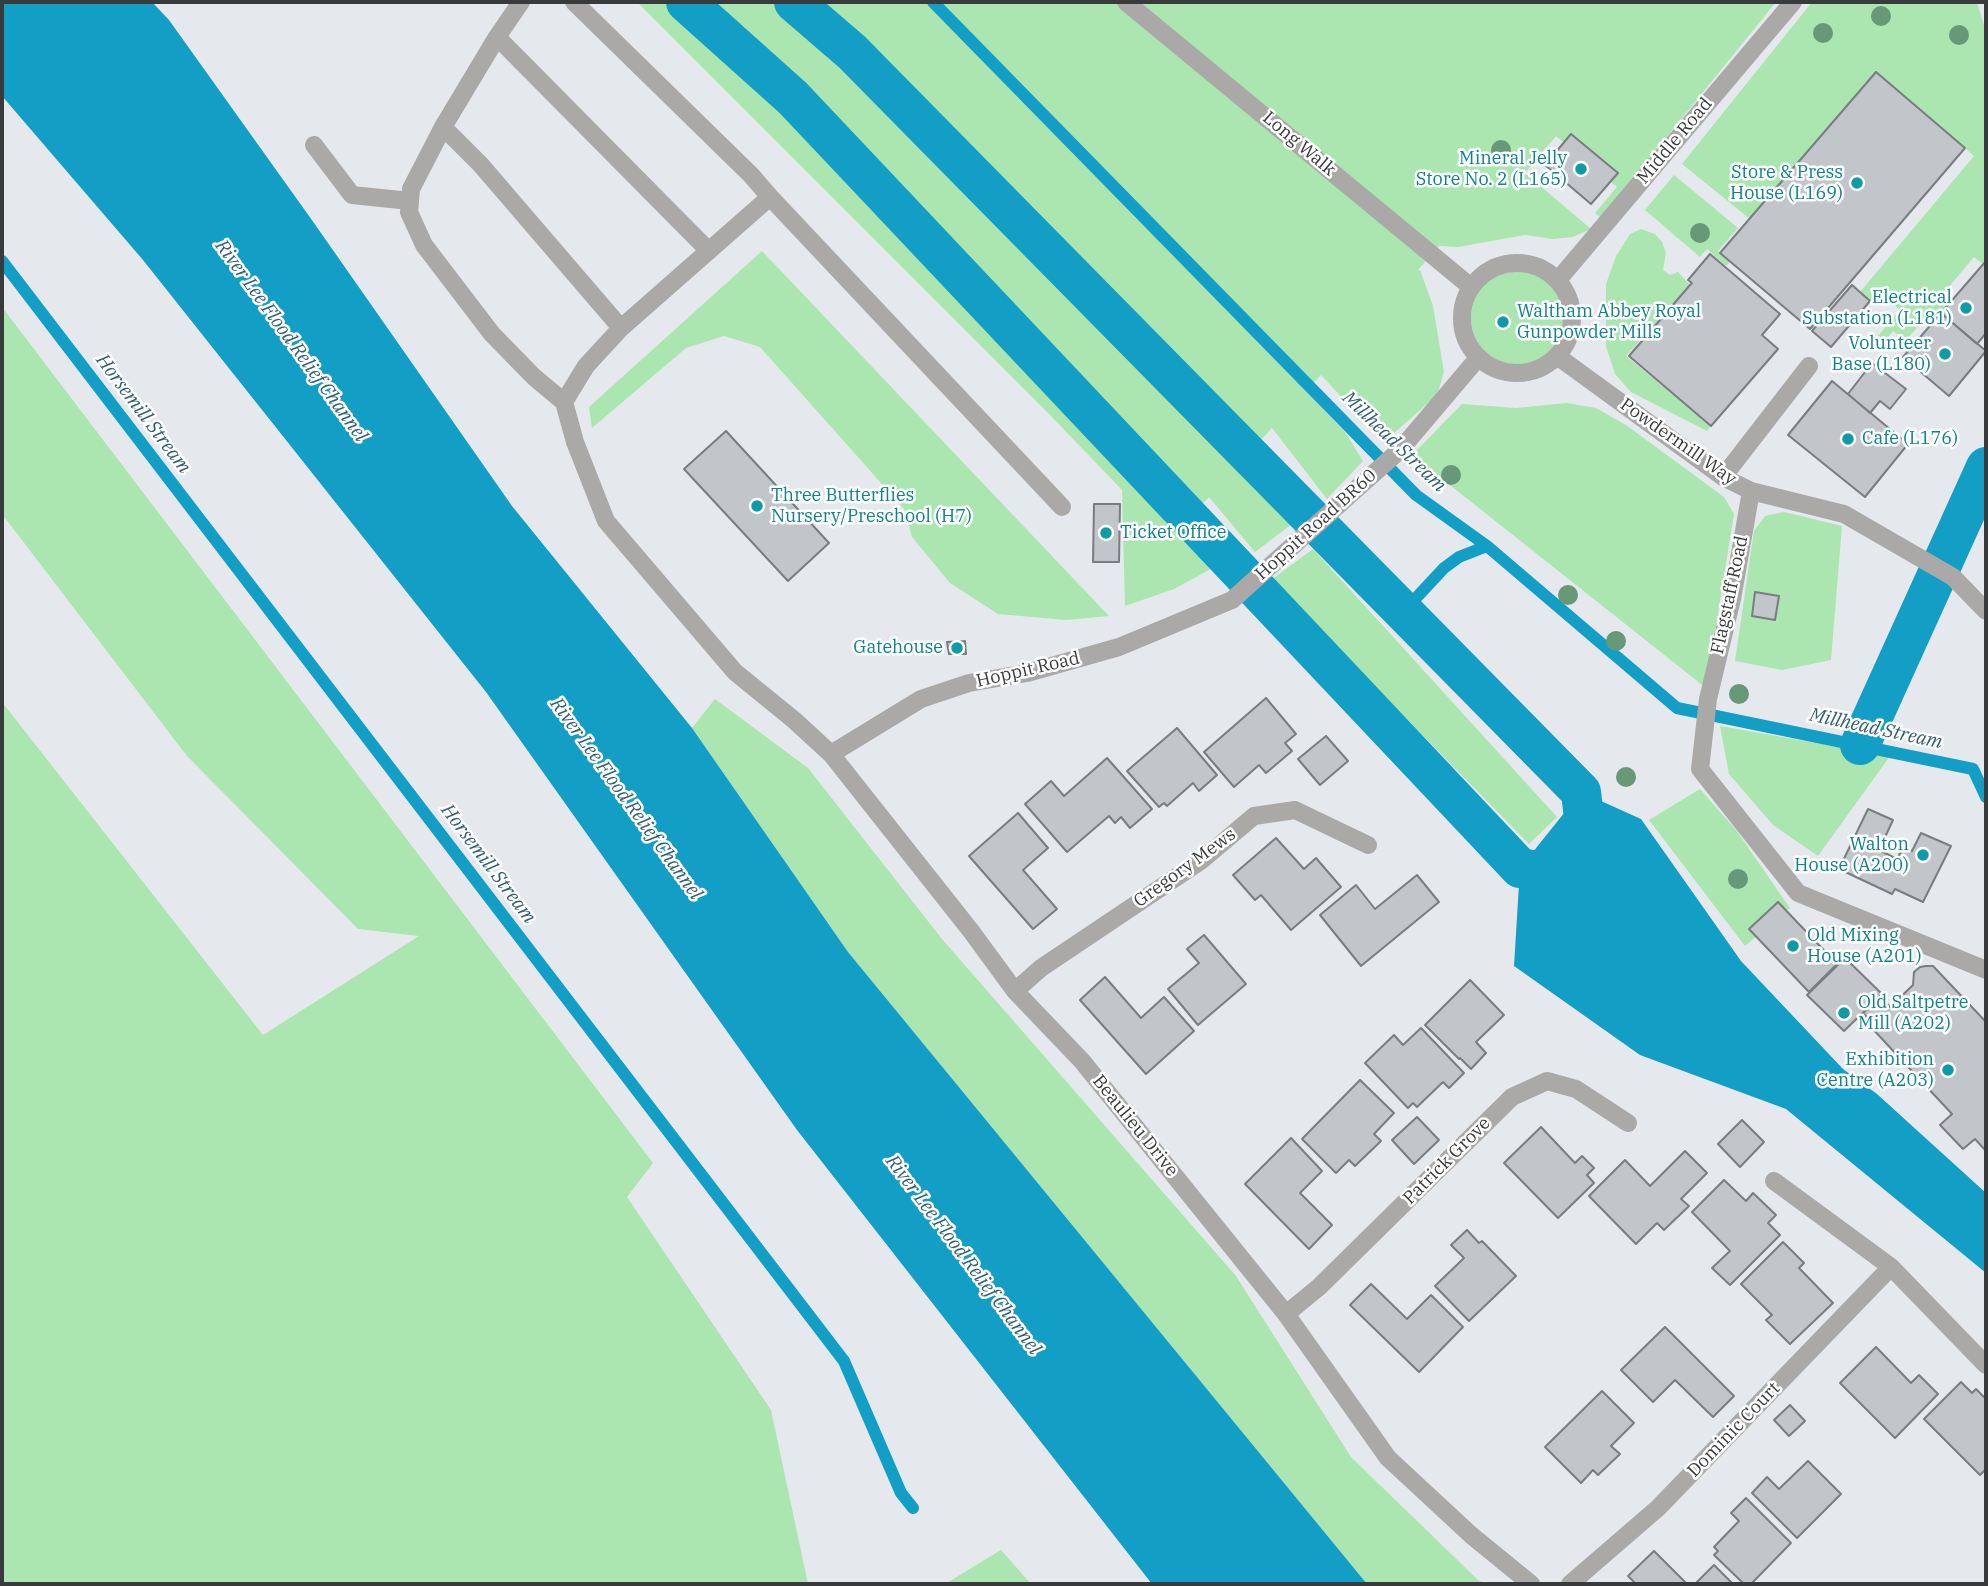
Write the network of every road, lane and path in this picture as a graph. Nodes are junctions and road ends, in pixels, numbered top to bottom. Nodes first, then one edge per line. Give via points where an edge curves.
1 (521, 2) edge
2 (575, 2) edge
3 (1126, 2) edge
4 (1793, 2) edge
5 (496, 37) junction
6 (443, 127) junction
7 (314, 145) dead end
8 (770, 197) junction
9 (410, 201) junction
10 (709, 251) junction
11 (1558, 280) junction
12 (1471, 287) junction
13 (621, 328) junction
14 (1557, 356) junction
15 (1478, 358) junction
16 (1809, 366) dead end
17 (564, 402) junction
18 (1723, 477) junction
19 (1751, 491) junction
20 (1062, 507) dead end
21 (1232, 600) joint
22 (1986, 611) edge
23 (831, 754) junction
24 (1368, 845) dead end
25 (1986, 970) edge
26 (1015, 990) junction
27 (1628, 1123) dead end
28 (1774, 1181) dead end
29 (1891, 1268) junction
30 (1286, 1314) junction
31 (1986, 1365) edge
32 (1531, 1584) edge
33 (1570, 1584) edge

1 - 5 street
2 - 8 street
3 - 12 street, Long Walk
4 - 11 street, Middle Road
5 - 6 street
5 - 10 street
6 - 9 street via 411,189
6 - 13 street
7 - 9 street via 352,195
8 - 10 street
8 - 20 street
9 - 17 street via 409,212 425,245 457,290 492,334
10 - 13 street
11 - 12 street via 1527,263 1509,263 1492,268
11 - 14 street via 1567,294 1572,318 1567,343
12 - 15 street via 1461,310 1462,328
13 - 17 street via 586,366
14 - 15 street via 1527,373 1493,368
14 - 18 street, Powdermill Way
15 - 21 street, Hoppit Road BR60 via 1400,450
16 - 18 street
17 - 23 street, Beaulieu Drive via 606,521 735,672
18 - 19 street, Powdermill Way
19 - 22 street, Powdermill Way via 1844,514 1953,577
19 - 25 street, Flagstaff Road via 1708,699 1700,769 1797,893
21 - 23 street, Hoppit Road via 1119,646 920,699
23 - 26 street, Beaulieu Drive
24 - 26 street, Gregory Mews via 1295,810 1254,816 1202,860
26 - 30 street, Beaulieu Drive via 1082,1061
27 - 30 street, Patrick Grove via 1576,1089 1547,1081 1512,1097
28 - 29 street
29 - 31 street
29 - 33 street, Dominic Court via 1658,1508
30 - 32 street, Beaulieu Drive via 1388,1458

